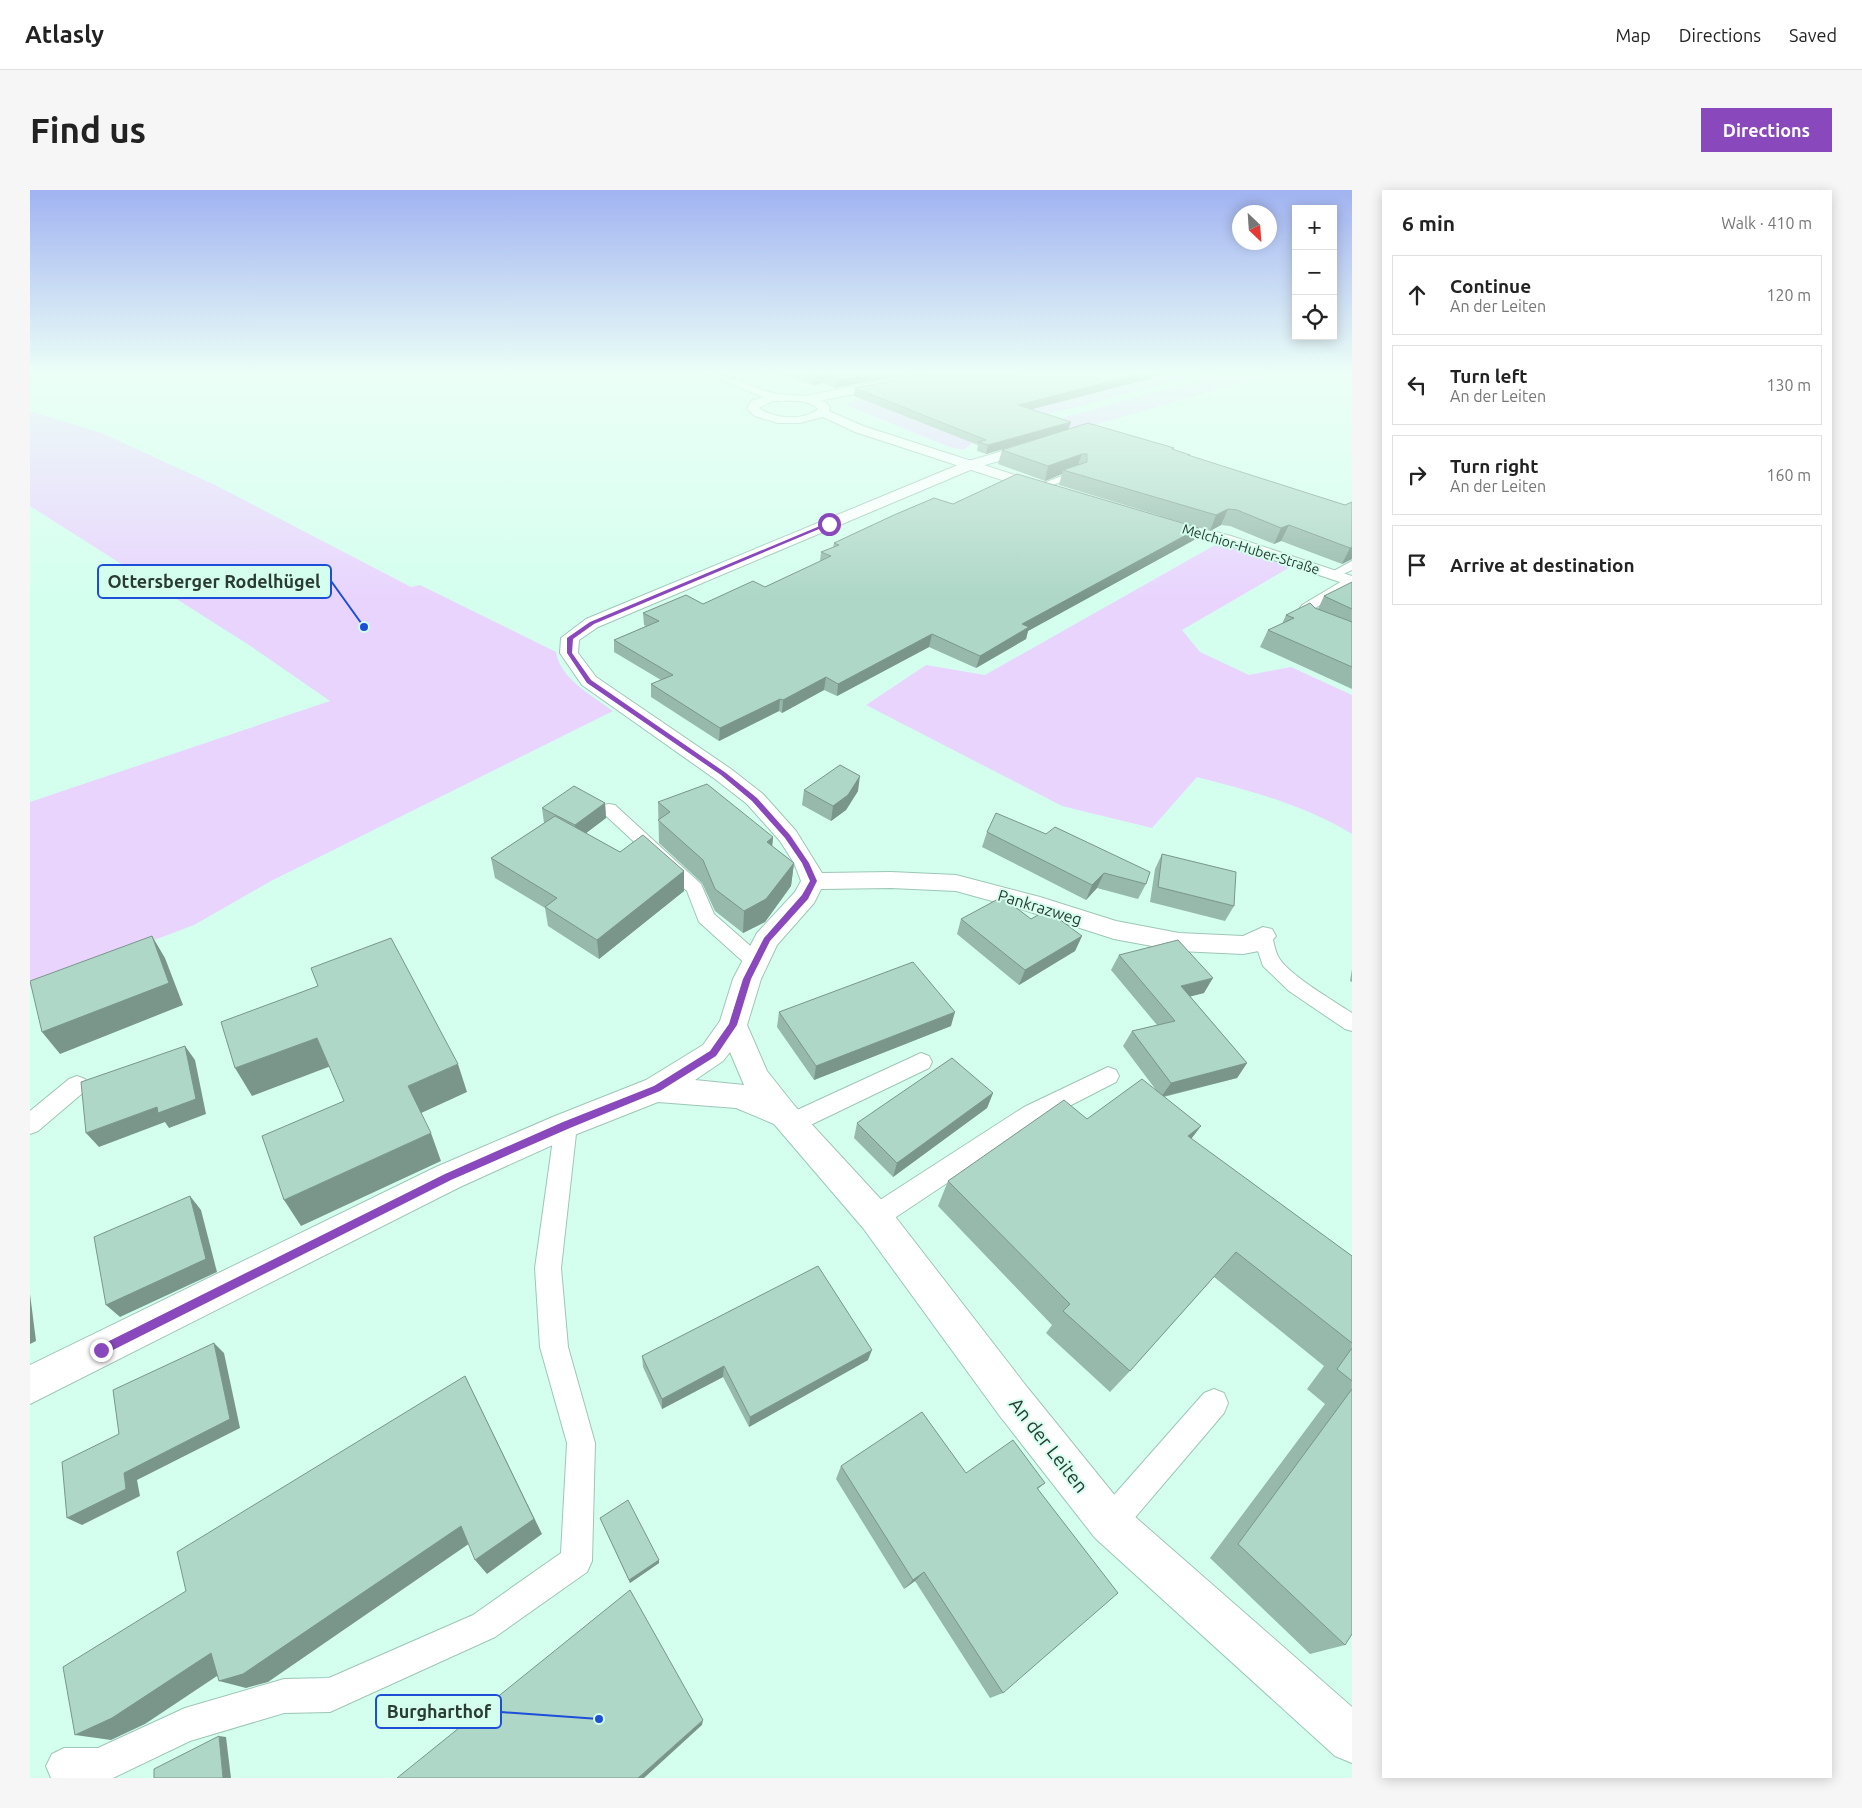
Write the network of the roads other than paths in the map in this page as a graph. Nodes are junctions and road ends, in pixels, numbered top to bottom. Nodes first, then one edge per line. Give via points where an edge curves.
1 (924, 448) edge
2 (1026, 448) edge
3 (970, 465) junction
4 (1078, 472) edge
5 (1038, 487) junction
6 (1066, 495) edge
7 (1150, 519) edge
8 (1352, 565) edge
9 (1346, 583) edge
10 (1329, 628) edge
11 (609, 809) dead end
12 (813, 881) junction
13 (1263, 936) joint
14 (756, 962) junction
15 (1352, 1023) edge
16 (733, 1025) junction
17 (921, 1062) dead end
18 (1108, 1076) dead end
19 (77, 1085) dead end
20 (657, 1088) junction
21 (788, 1119) junction
22 (30, 1124) edge
23 (566, 1125) junction
24 (875, 1217) junction
25 (30, 1385) edge
26 (1214, 1403) dead end
27 (1110, 1523) junction
28 (1352, 1739) edge
29 (64, 1766) dead end

1 - 3 street
2 - 3 street
3 - 5 street
3 - 12 street via 592,623 570,638 569,653 589,682 755,799 788,836 806,863
4 - 5 lane
5 - 6 street
7 - 9 street, Melchior-Huber-Straße via 1225,539
8 - 9 lane
9 - 10 lane via 1303,612
11 - 14 lane via 695,888 706,917
12 - 13 street, Pankrazweg via 956,883 1114,930 1179,942 1243,945 1255,943
12 - 14 street, An der Leiten via 805,897 766,940
13 - 15 lane via 1270,961 1296,986
14 - 16 street, An der Leiten via 747,979
16 - 20 street, An der Leiten via 713,1053
16 - 21 street, An der Leiten via 755,1078
17 - 21 lane
18 - 24 lane via 1032,1114
19 - 22 lane
20 - 21 street, An der Leiten via 738,1096
20 - 23 street, An der Leiten
21 - 24 street, An der Leiten
23 - 25 street, An der Leiten via 448,1177
23 - 29 lane via 548,1268 554,1347 581,1443 576,1561 484,1626 330,1695 284,1696 185,1724 100,1766
24 - 27 street, An der Leiten
26 - 27 lane
27 - 28 street, An der Leiten

